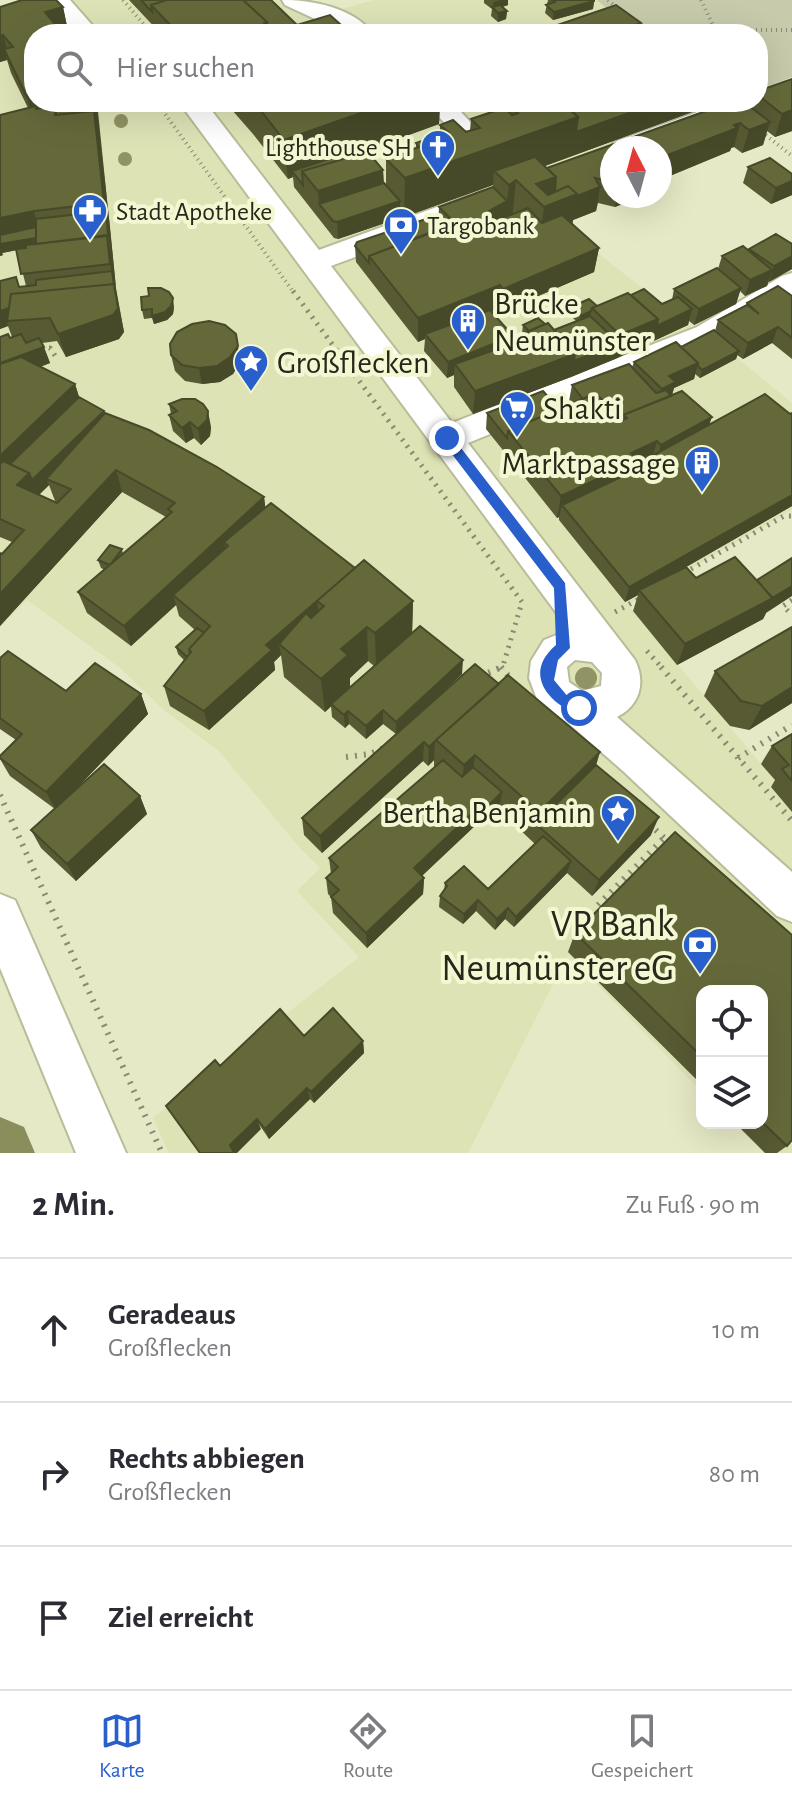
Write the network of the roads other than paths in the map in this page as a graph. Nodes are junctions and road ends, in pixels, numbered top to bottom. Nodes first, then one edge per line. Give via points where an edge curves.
1 (293, 0) edge
2 (68, 2) edge
3 (82, 24) edge
4 (348, 24) edge
5 (200, 112) edge
6 (448, 112) edge
7 (722, 112) edge
8 (460, 125) edge
9 (655, 136) edge
10 (503, 192) edge
11 (314, 262) junction
12 (792, 283) edge
13 (447, 438) junction
14 (560, 587) junction
15 (614, 637) junction
16 (563, 648) junction
17 (618, 696) junction
18 (579, 708) junction
19 (629, 752) junction
20 (792, 901) edge
21 (0, 915) edge
22 (101, 1153) edge

1 - 4 street
2 - 3 street
5 - 11 street
6 - 8 street
7 - 9 street
10 - 11 street
11 - 13 street
12 - 13 street via 708,334
13 - 14 street
14 - 15 street
14 - 16 street
15 - 16 street
15 - 17 street via 623,684
16 - 18 street via 553,656 547,680 564,702
17 - 18 street via 594,709
17 - 19 street
18 - 19 street
19 - 20 street
21 - 22 street

